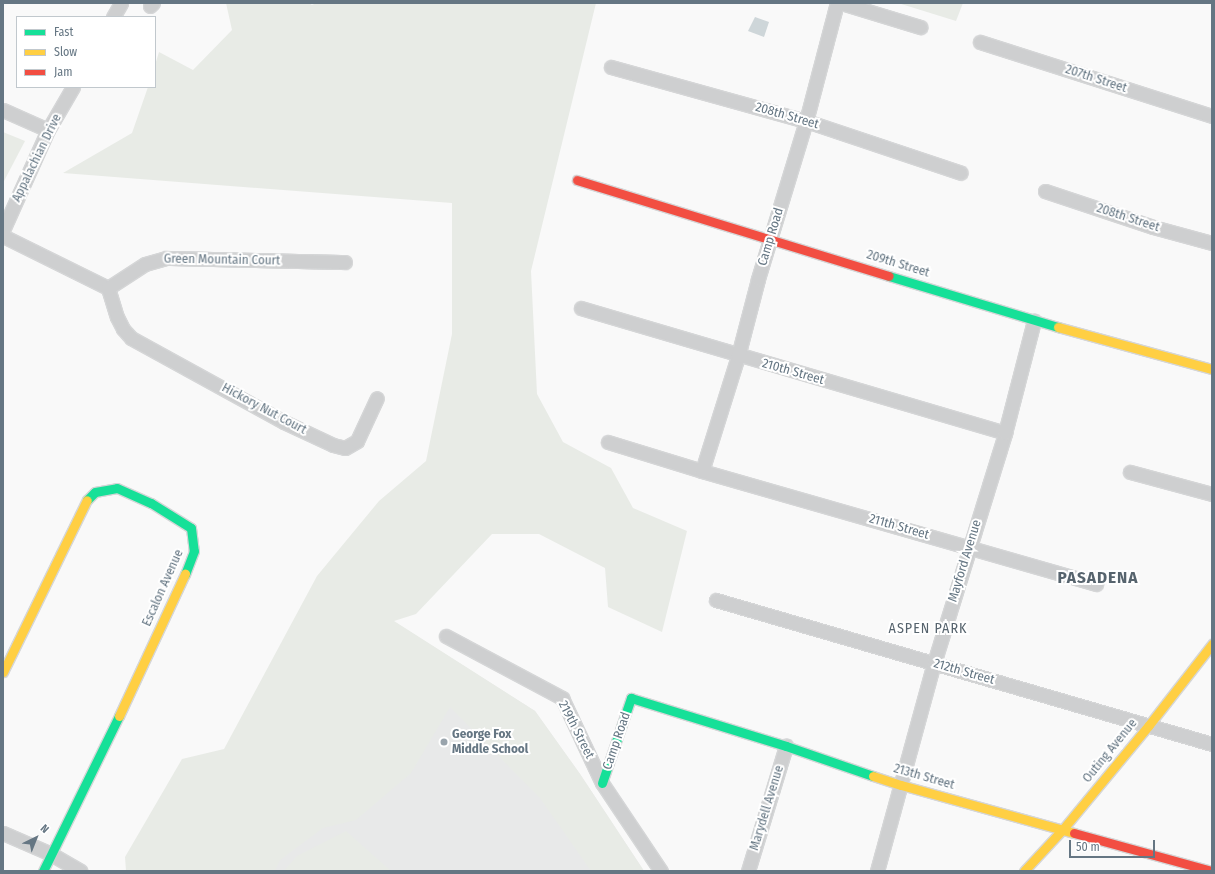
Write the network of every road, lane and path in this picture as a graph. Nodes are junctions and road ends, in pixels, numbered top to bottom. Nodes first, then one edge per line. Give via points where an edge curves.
1 (121, 3) edge
2 (837, 3) edge
3 (841, 3) edge
4 (114, 16) edge
5 (920, 27) dead end
6 (980, 42) dead end
7 (611, 67) dead end
8 (72, 88) edge
9 (3, 110) edge
10 (1212, 116) edge
11 (806, 121) junction
12 (48, 130) junction
13 (961, 173) dead end
14 (577, 180) dead end
15 (1045, 191) dead end
16 (3, 230) edge
17 (3, 236) edge
18 (772, 239) junction
19 (1212, 243) edge
20 (345, 262) dead end
21 (108, 288) junction
22 (581, 308) dead end
23 (1034, 321) junction
24 (738, 356) junction
25 (1212, 369) edge
26 (377, 398) dead end
27 (1006, 433) junction
28 (608, 442) dead end
29 (702, 471) junction
30 (1130, 472) dead end
31 (1212, 494) edge
32 (969, 547) junction
33 (1096, 584) dead end
34 (716, 600) dead end
35 (446, 636) dead end
36 (1212, 644) edge
37 (934, 663) junction
38 (3, 672) edge
39 (632, 698) joint
40 (1149, 725) junction
41 (1212, 744) edge
42 (786, 746) junction
43 (602, 783) junction
44 (901, 785) junction
45 (1063, 829) junction
46 (3, 832) edge
47 (51, 854) junction
48 (43, 871) edge
49 (80, 871) edge
50 (661, 871) edge
51 (748, 871) edge
52 (877, 871) edge
53 (1024, 871) edge
54 (1212, 871) edge

1 - 4 street
2 - 11 street, Camp Road
3 - 5 street
6 - 10 street, 207th Street
7 - 11 street, 208th Street
8 - 12 street, Appalachian Drive
9 - 12 street
11 - 13 street, 208th Street
11 - 18 street, Camp Road
12 - 16 street, Appalachian Drive
14 - 18 street, 209th Street
15 - 19 street, 208th Street via 1153,227
17 - 21 street
18 - 23 street, 209th Street
18 - 24 street, Camp Road via 758,279
20 - 21 street, Green Mountain Court via 166,258 145,264
21 - 26 street, Hickory Nut Court via 117,317 131,338 284,422 333,445 345,448 357,440
22 - 24 street, 210th Street
23 - 25 street, 209th Street
23 - 27 street, Mayford Avenue
24 - 27 street, 210th Street
24 - 29 street, Camp Road
27 - 32 street, Mayford Avenue
28 - 29 street, 211th Street
29 - 32 street, 211th Street
30 - 31 street
32 - 33 street, 211th Street
32 - 37 street, Mayford Avenue
34 - 37 street, 212th Street
35 - 43 street, 219th Street via 562,698
36 - 40 street, Outing Avenue
37 - 40 street, 212th Street
37 - 44 street, Mayford Avenue
38 - 47 street, Escalon Avenue via 85,502 95,492 117,488 151,503 191,528 194,551 187,570
39 - 42 street, 213th Street
39 - 43 street, Camp Road
40 - 41 street, 212th Street
40 - 45 street, Outing Avenue
42 - 44 street, 213th Street
42 - 51 street, Marydell Avenue
43 - 50 street, 219th Street
44 - 45 street, 213th Street
44 - 52 street, Mayford Avenue
45 - 53 street, Outing Avenue
45 - 54 street, 213th Street
46 - 47 street
47 - 48 street, Escalon Avenue
47 - 49 street

